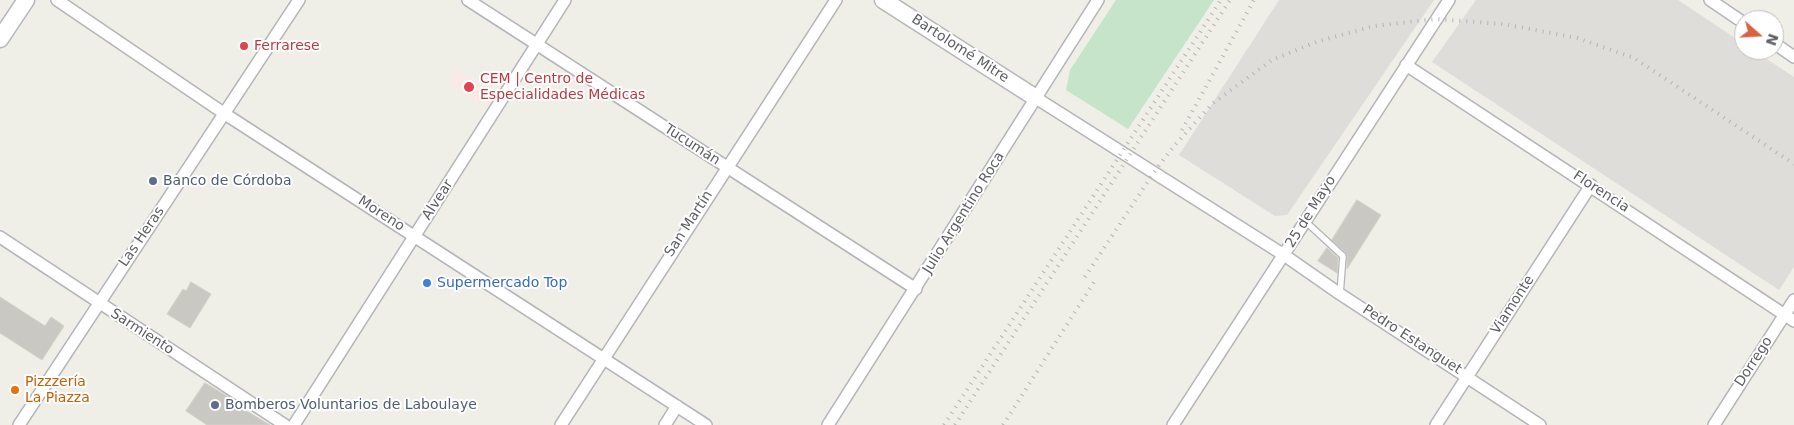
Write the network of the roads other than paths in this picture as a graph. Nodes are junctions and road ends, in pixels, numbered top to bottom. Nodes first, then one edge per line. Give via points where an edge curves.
1 (26, 0) edge
2 (57, 0) edge
3 (299, 0) edge
4 (468, 0) edge
5 (565, 0) edge
6 (836, 0) edge
7 (883, 0) edge
8 (1098, 0) edge
9 (1449, 0) edge
10 (1717, 2) edge
11 (1734, 15) edge
12 (0, 39) edge
13 (536, 46) junction
14 (1406, 65) junction
15 (1036, 98) junction
16 (225, 114) junction
17 (726, 167) junction
18 (1590, 185) junction
19 (1305, 221) junction
20 (415, 236) junction
21 (0, 237) edge
22 (1284, 254) junction
23 (916, 289) junction
24 (1340, 294) junction
25 (1794, 300) edge
26 (98, 304) junction
27 (1789, 317) edge
28 (603, 359) junction
29 (1468, 376) junction
30 (677, 406) junction
31 (19, 425) edge
32 (285, 425) edge
33 (294, 425) edge
34 (561, 425) edge
35 (665, 425) edge
36 (706, 425) edge
37 (828, 425) edge
38 (1173, 425) edge
39 (1436, 425) edge
40 (1540, 425) edge
41 (1714, 425) edge

1 - 12 main road
2 - 16 street, Moreno
3 - 16 street, Las Heras
4 - 13 street, Tucumán
5 - 13 street, Alvear
6 - 17 street, San Martín
7 - 15 main road, Bartolomé Mitre
8 - 15 street, Julio Argentino Roca
9 - 14 street, 25 de Mayo
10 - 11 street
13 - 17 street, Tucumán
13 - 20 street, Alvear
14 - 18 street, Florencia
14 - 19 street, 25 de Mayo
15 - 22 street, Pedro Estanguet
15 - 23 street, Julio Argentino Roca
16 - 20 street, Moreno
16 - 26 street, Las Heras
17 - 23 street, Tucumán
17 - 28 street, San Martín
18 - 27 street, Florencia
18 - 29 street, Viamonte
19 - 22 street, 25 de Mayo
19 - 24 lane via 1342,256
20 - 28 street, Moreno
20 - 33 street, Alvear
21 - 26 street, Sarmiento
22 - 24 street, Pedro Estanguet
22 - 38 street, 25 de Mayo
23 - 37 street, Julio Argentino Roca
24 - 29 street, Pedro Estanguet
25 - 27 street, Dorrego
26 - 31 street, Las Heras
26 - 32 street, Sarmiento
27 - 41 street, Dorrego
28 - 30 street, Moreno
28 - 34 street, San Martín
29 - 39 street, Viamonte
29 - 40 street, Pedro Estanguet
30 - 35 street
30 - 36 street, Moreno

